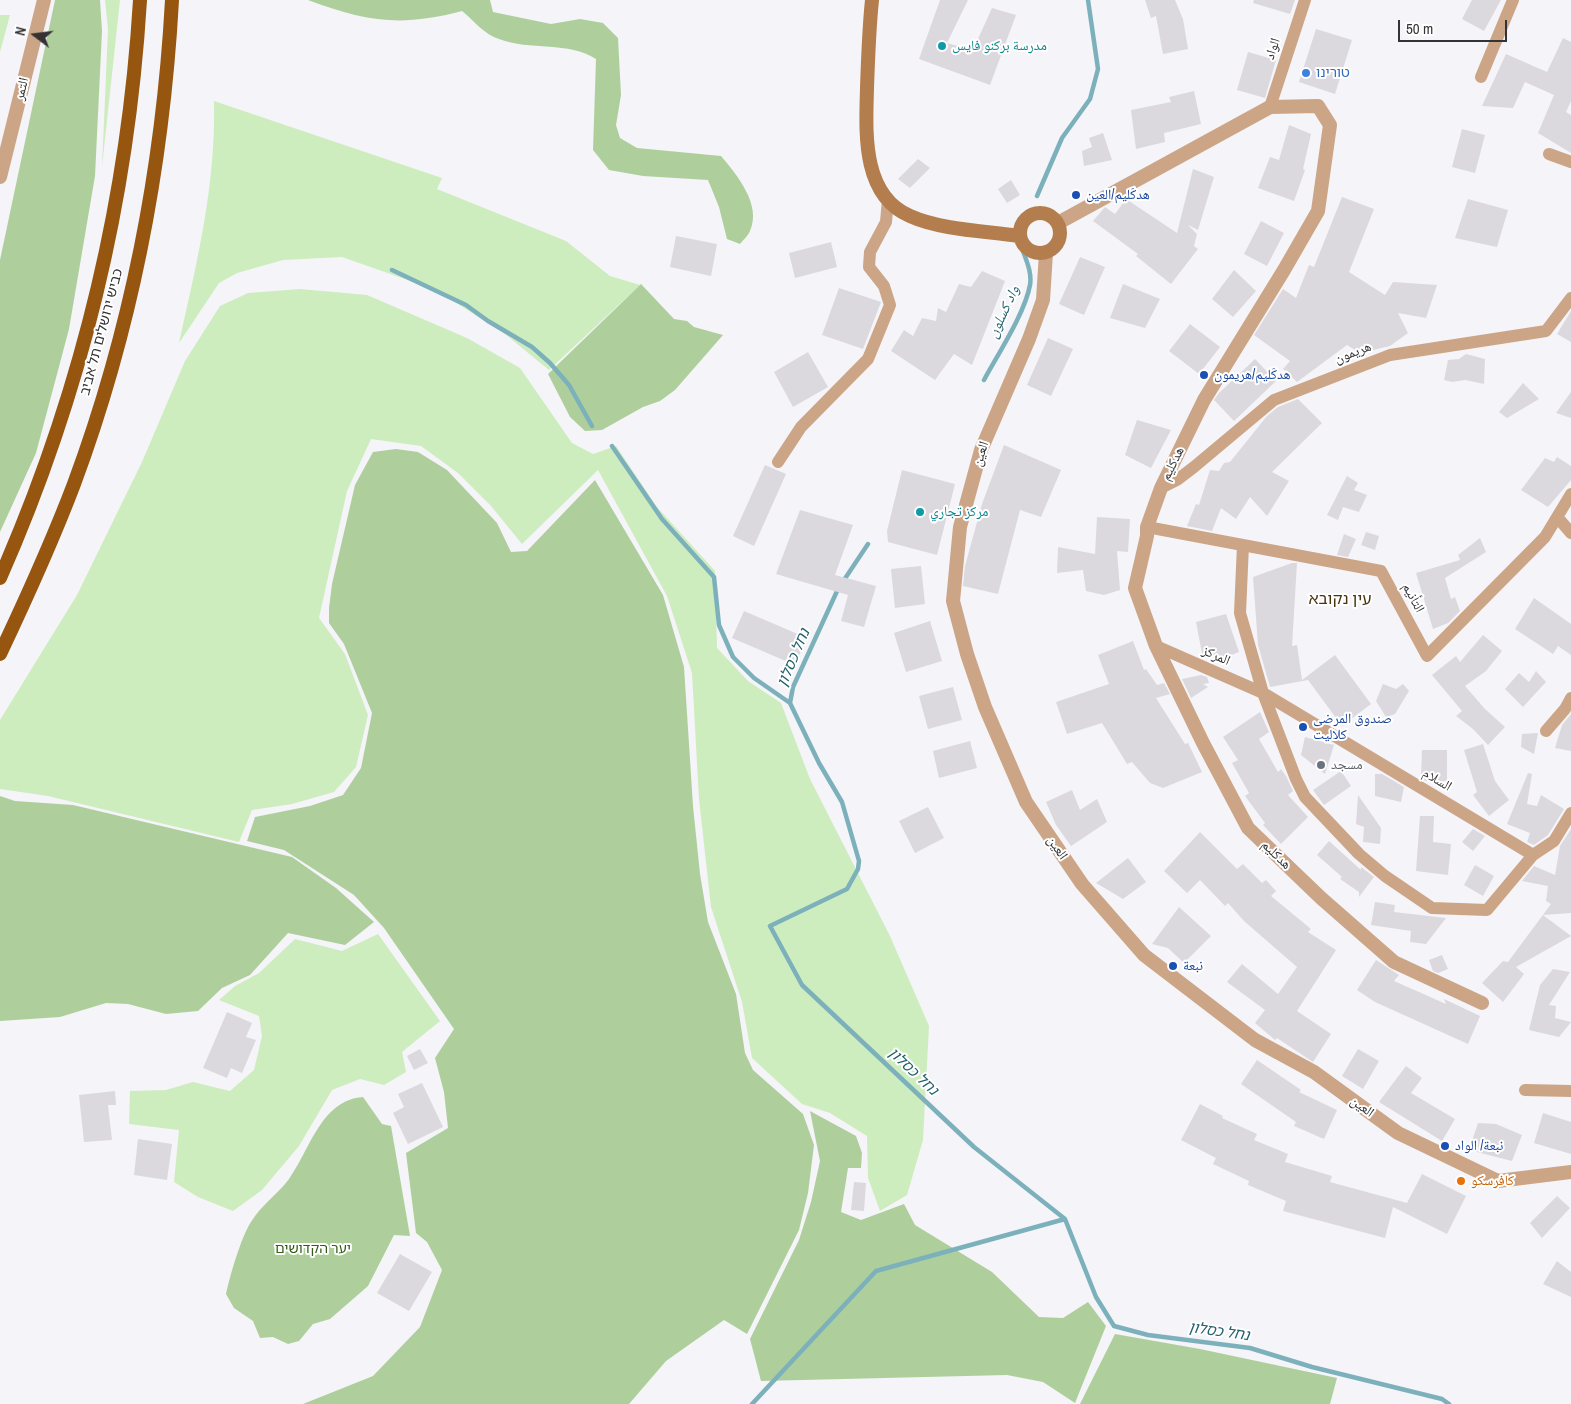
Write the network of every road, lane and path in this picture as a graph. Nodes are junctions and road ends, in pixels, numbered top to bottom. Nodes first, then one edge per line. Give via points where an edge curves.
1 (44, 0) edge
2 (139, 0) edge
3 (172, 0) edge
4 (177, 0) edge
5 (872, 0) edge
6 (1305, 0) edge
7 (1513, 0) edge
8 (1481, 77) dead end
9 (163, 108) junction
10 (1270, 108) junction
11 (1549, 154) dead end
12 (1571, 162) edge
13 (0, 177) edge
14 (888, 199) junction
15 (1058, 223) junction
16 (1019, 236) junction
17 (1046, 253) junction
18 (1571, 298) edge
19 (778, 462) dead end
20 (1161, 488) junction
21 (1571, 494) edge
22 (1558, 518) junction
23 (1147, 527) junction
24 (1571, 533) edge
25 (1244, 545) junction
26 (0, 578) edge
27 (1156, 646) junction
28 (0, 654) edge
29 (1264, 693) junction
30 (1571, 698) edge
31 (1546, 731) dead end
32 (1571, 813) edge
33 (1533, 855) junction
34 (1482, 1003) dead end
35 (1526, 1090) dead end
36 (1571, 1091) edge
37 (1571, 1172) edge

1 - 13 street, التمر
2 - 26 highway, כביש ירושלים תל אביב via 122,170 96,299 80,361 44,472
3 - 9 highway, כביש ירושלים תל אביב
4 - 9 highway
5 - 14 main road via 866,135 868,158
6 - 10 street, الواد
7 - 8 street
9 - 28 highway, כביש ירושלים תל אביב via 142,242 92,432 58,526
10 - 15 street, هدكليم
10 - 20 street, هدكليم via 1318,106 1330,125 1318,211 1204,400
11 - 12 street
14 - 16 main road via 899,210 928,222
14 - 19 street via 886,222 870,252 869,266 884,286 890,305 868,359 802,427
15 - 16 main road via 1047,214 1033,214 1022,222
15 - 17 main road via 1060,238
16 - 17 main road via 1028,250
17 - 37 street, العين via 1043,300 981,450 960,527 953,601 985,707 1026,802 1082,884 1144,955 1255,1040 1314,1072 1398,1133 1498,1181
18 - 20 street, هريمون via 1546,331 1390,355 1274,400 1188,471
20 - 23 street, هدكليم
21 - 22 street, التأنيم
22 - 24 street
22 - 25 street, التأنيم via 1545,537 1427,656 1381,571
23 - 25 street, التأنيم
23 - 27 street, هدكليم via 1148,536 1135,588
25 - 29 street via 1240,613
27 - 29 street, المركز
27 - 34 street, هدكليم via 1248,828 1394,962
29 - 33 street, السلام
29 - 33 street via 1305,797 1345,842 1385,876 1432,908 1487,910
30 - 31 street
32 - 33 street via 1554,841
35 - 36 street

